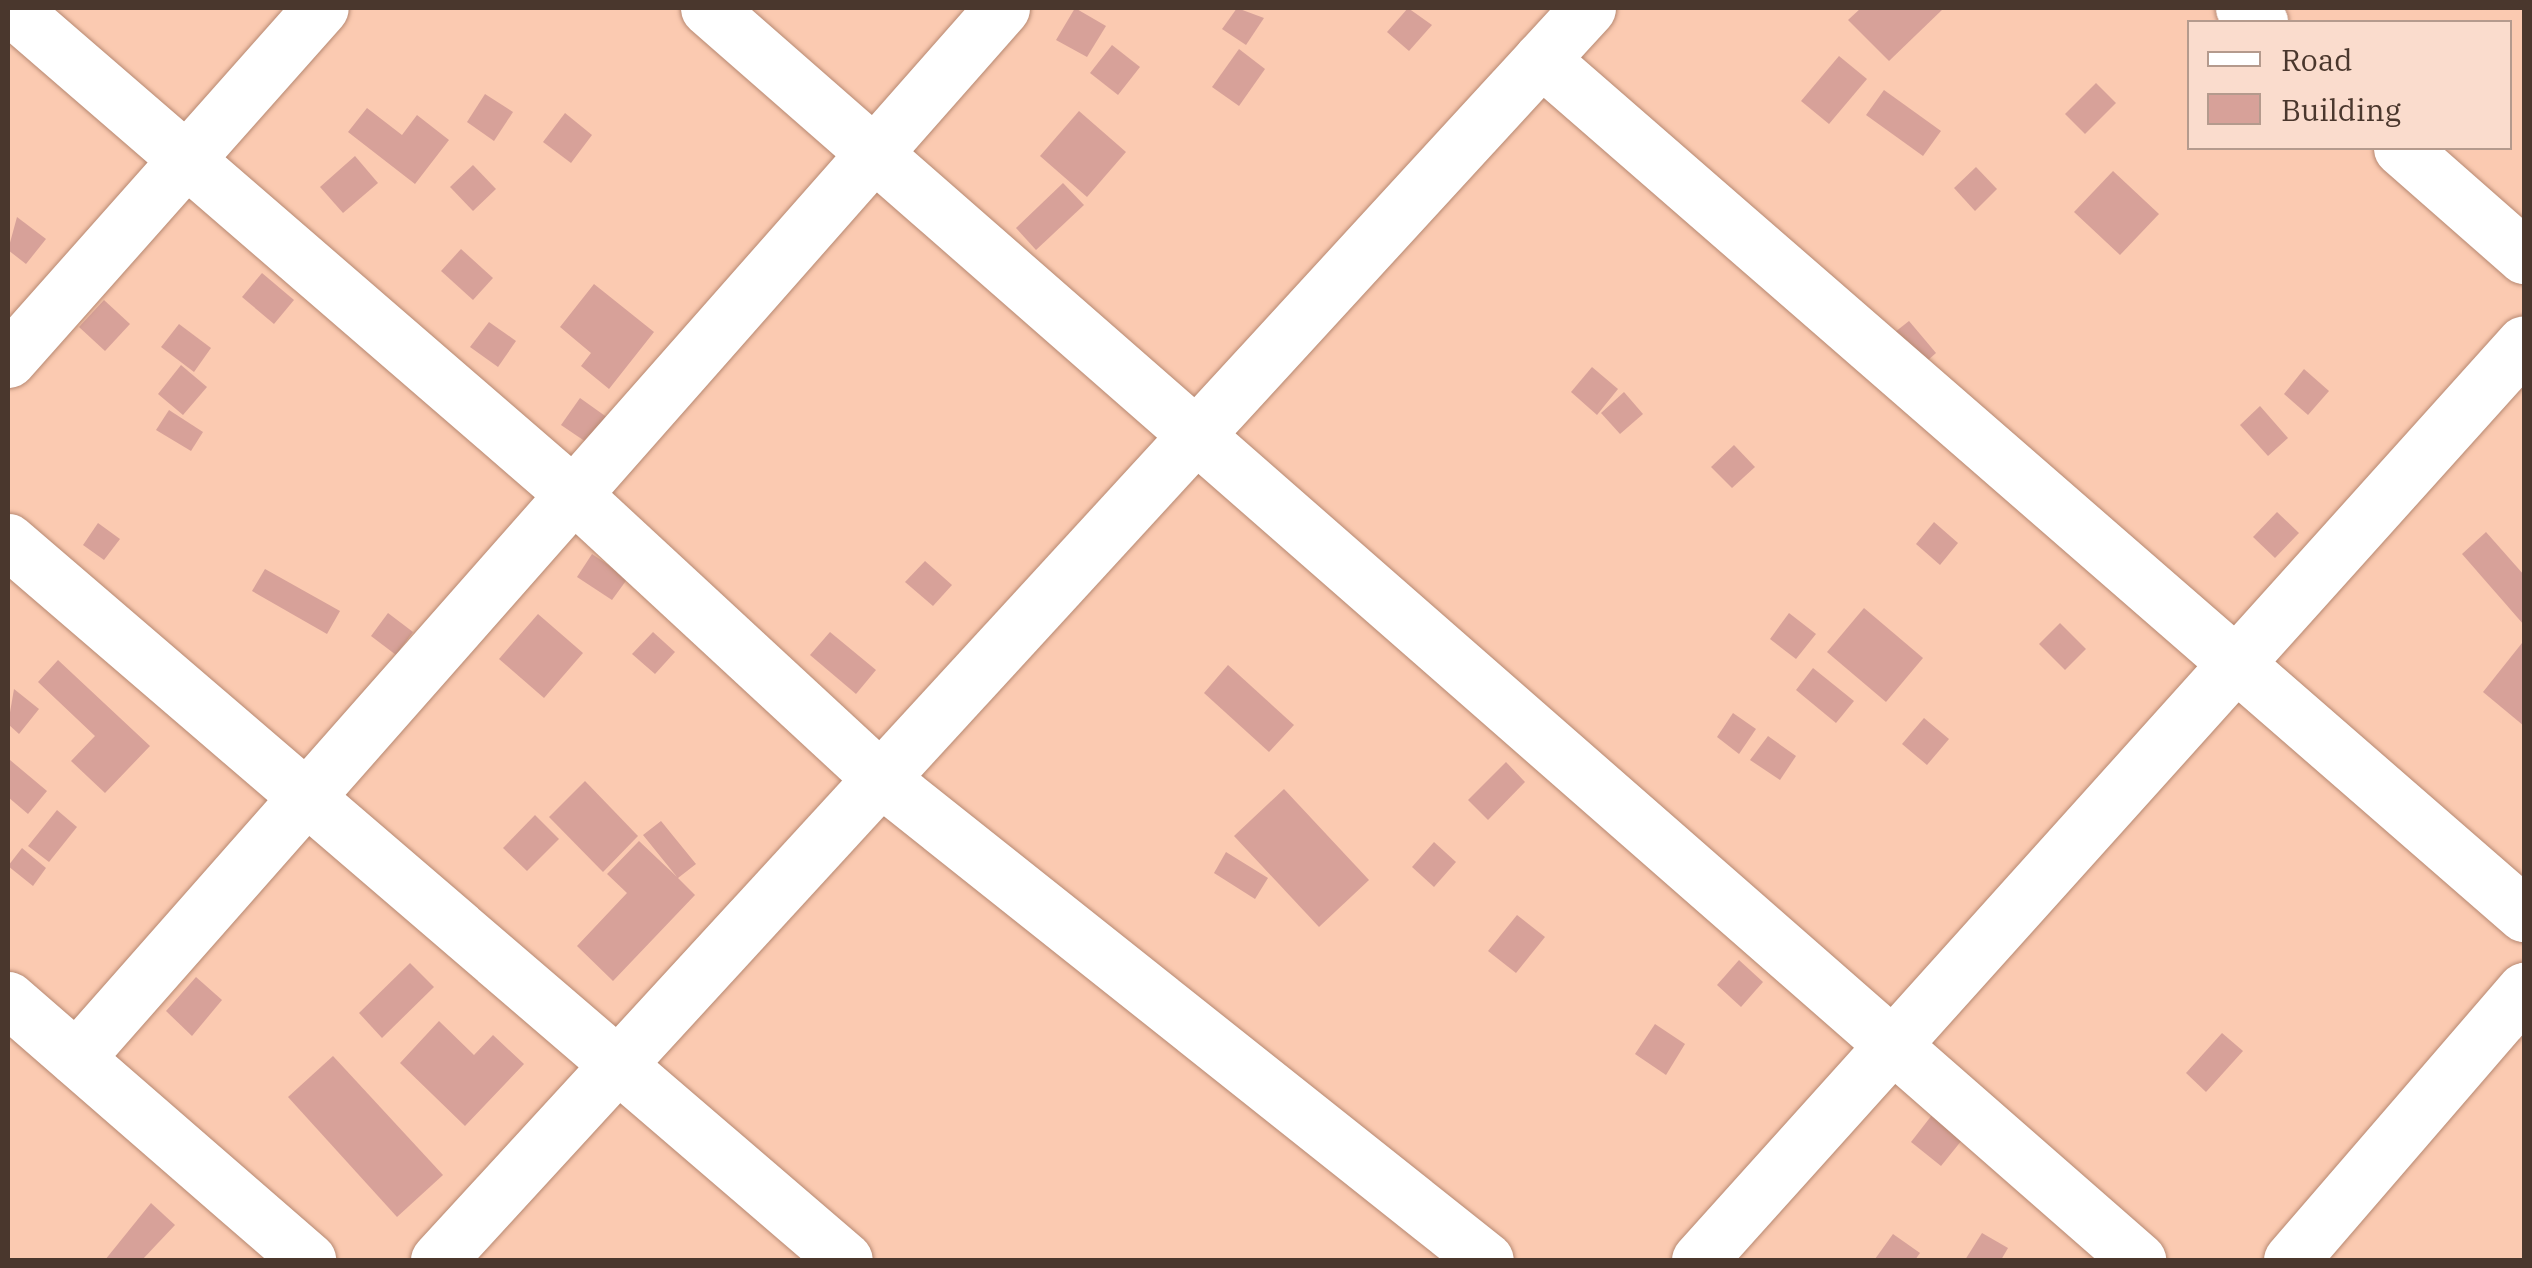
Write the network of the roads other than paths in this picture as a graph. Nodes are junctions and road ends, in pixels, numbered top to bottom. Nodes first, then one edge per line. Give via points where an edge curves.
1 (11, 8) edge
2 (321, 8) edge
3 (708, 8) edge
4 (1002, 8) edge
5 (1588, 8) edge
6 (1541, 59) junction
7 (2404, 150) edge
8 (874, 152) junction
9 (183, 162) junction
10 (2524, 256) edge
11 (2524, 343) edge
12 (8, 360) edge
13 (1196, 434) junction
14 (573, 494) junction
15 (8, 541) edge
16 (2239, 661) junction
17 (880, 778) junction
18 (304, 799) junction
19 (2524, 914) edge
20 (2524, 990) edge
21 (8, 999) edge
22 (1893, 1046) junction
23 (76, 1058) junction
24 (618, 1063) junction
25 (308, 1260) edge
26 (438, 1260) edge
27 (844, 1260) edge
28 (1486, 1260) edge
29 (1700, 1260) edge
30 (2138, 1260) edge
31 (2291, 1260) edge

1 - 9 street
2 - 9 street
3 - 8 street
4 - 8 street
5 - 6 street
6 - 13 street
6 - 16 street
7 - 10 street
8 - 13 street
8 - 14 street
9 - 12 street
9 - 14 street
11 - 16 street
13 - 17 street
13 - 22 street
14 - 17 street
14 - 18 street
15 - 18 street
16 - 19 street
16 - 22 street
17 - 24 street
17 - 28 street
18 - 23 street
18 - 24 street
20 - 31 street
21 - 23 street
22 - 29 street
22 - 30 street
23 - 25 street
24 - 26 street
24 - 27 street

